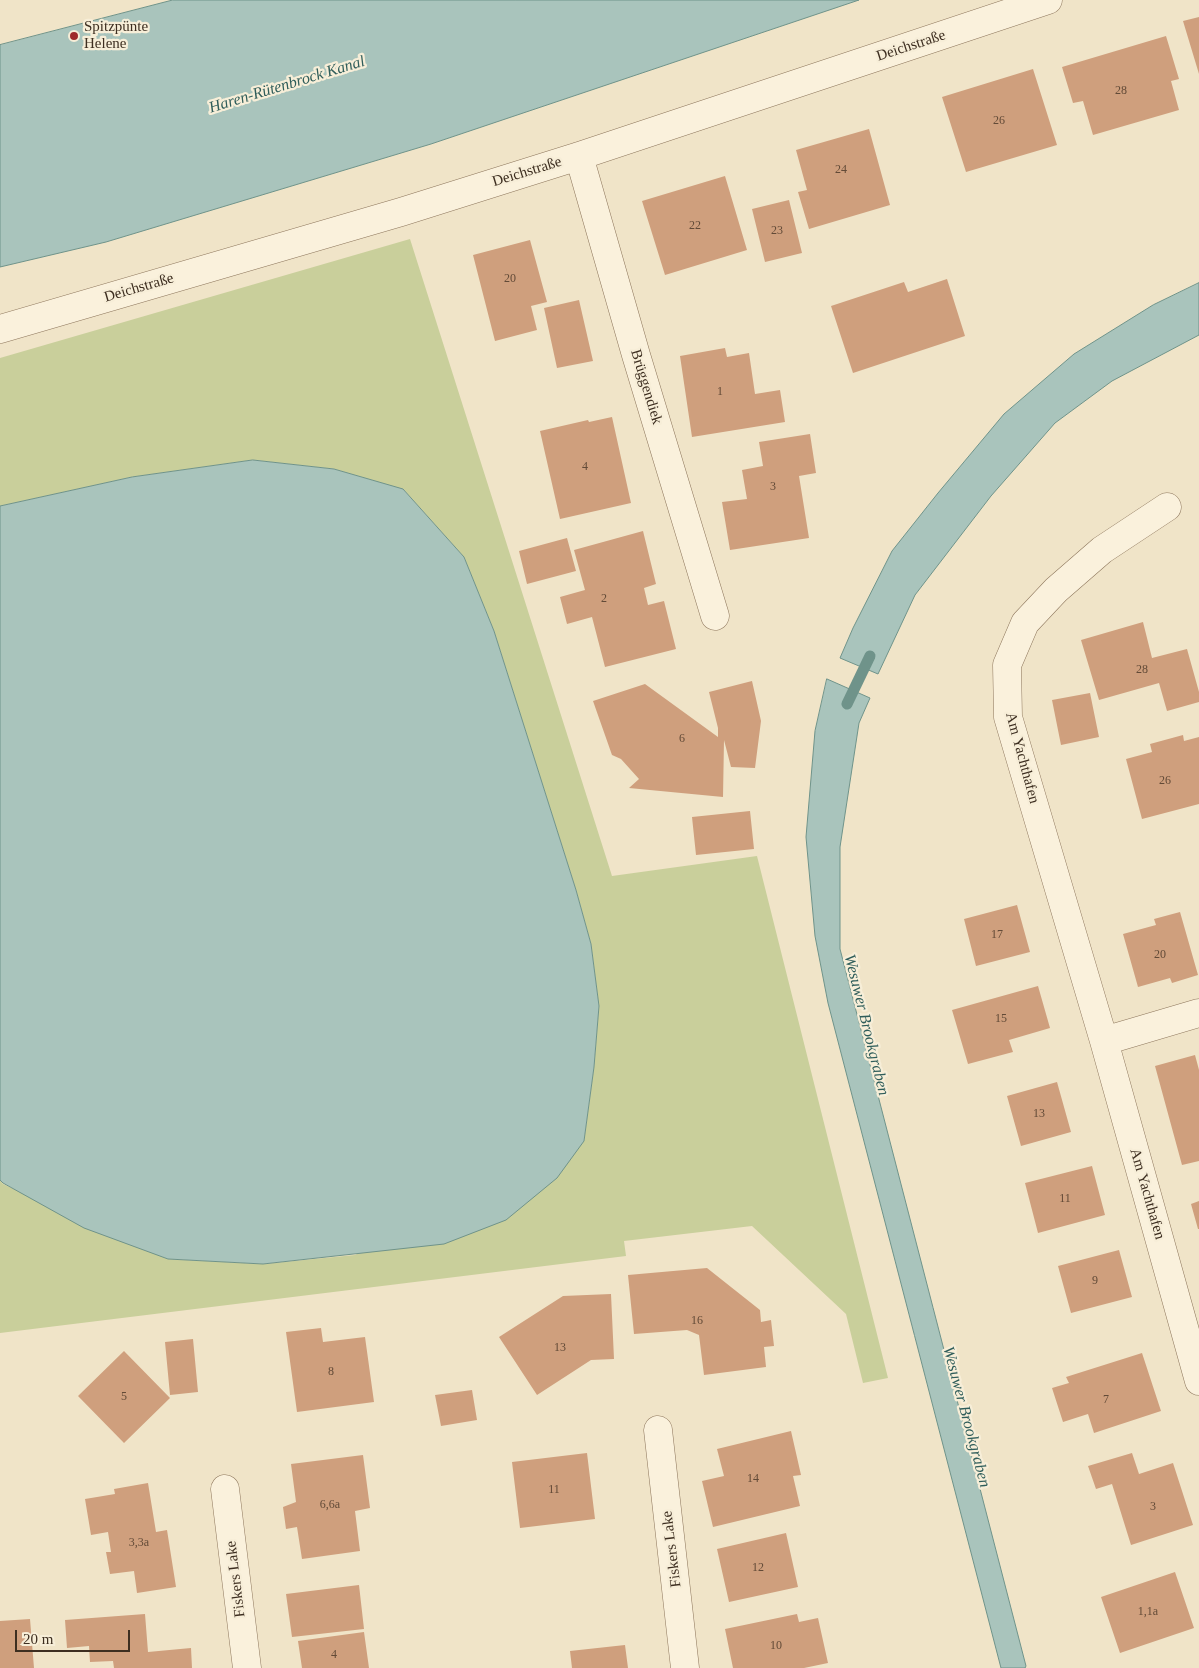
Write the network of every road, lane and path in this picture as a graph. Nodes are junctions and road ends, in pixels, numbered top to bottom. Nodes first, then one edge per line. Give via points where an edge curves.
1 (1048, 0) edge
2 (579, 156) junction
3 (0, 329) edge
4 (1167, 507) dead end
5 (715, 616) dead end
6 (1199, 1013) edge
7 (1104, 1041) junction
8 (1195, 1346) edge
9 (1199, 1381) edge
10 (658, 1430) dead end
11 (225, 1489) dead end
12 (247, 1668) edge
13 (685, 1668) edge

1 - 2 street, Deichstraße
2 - 3 street, Deichstraße via 391,215
2 - 5 street, Brüggendiek
4 - 7 street, Am Yachthafen via 1102,550 1056,590 1024,623 1007,665 1008,717
6 - 7 street
7 - 8 street, Am Yachthafen
8 - 9 street, Am Yachthafen
10 - 13 street, Fiskers Lake
11 - 12 street, Fiskers Lake

